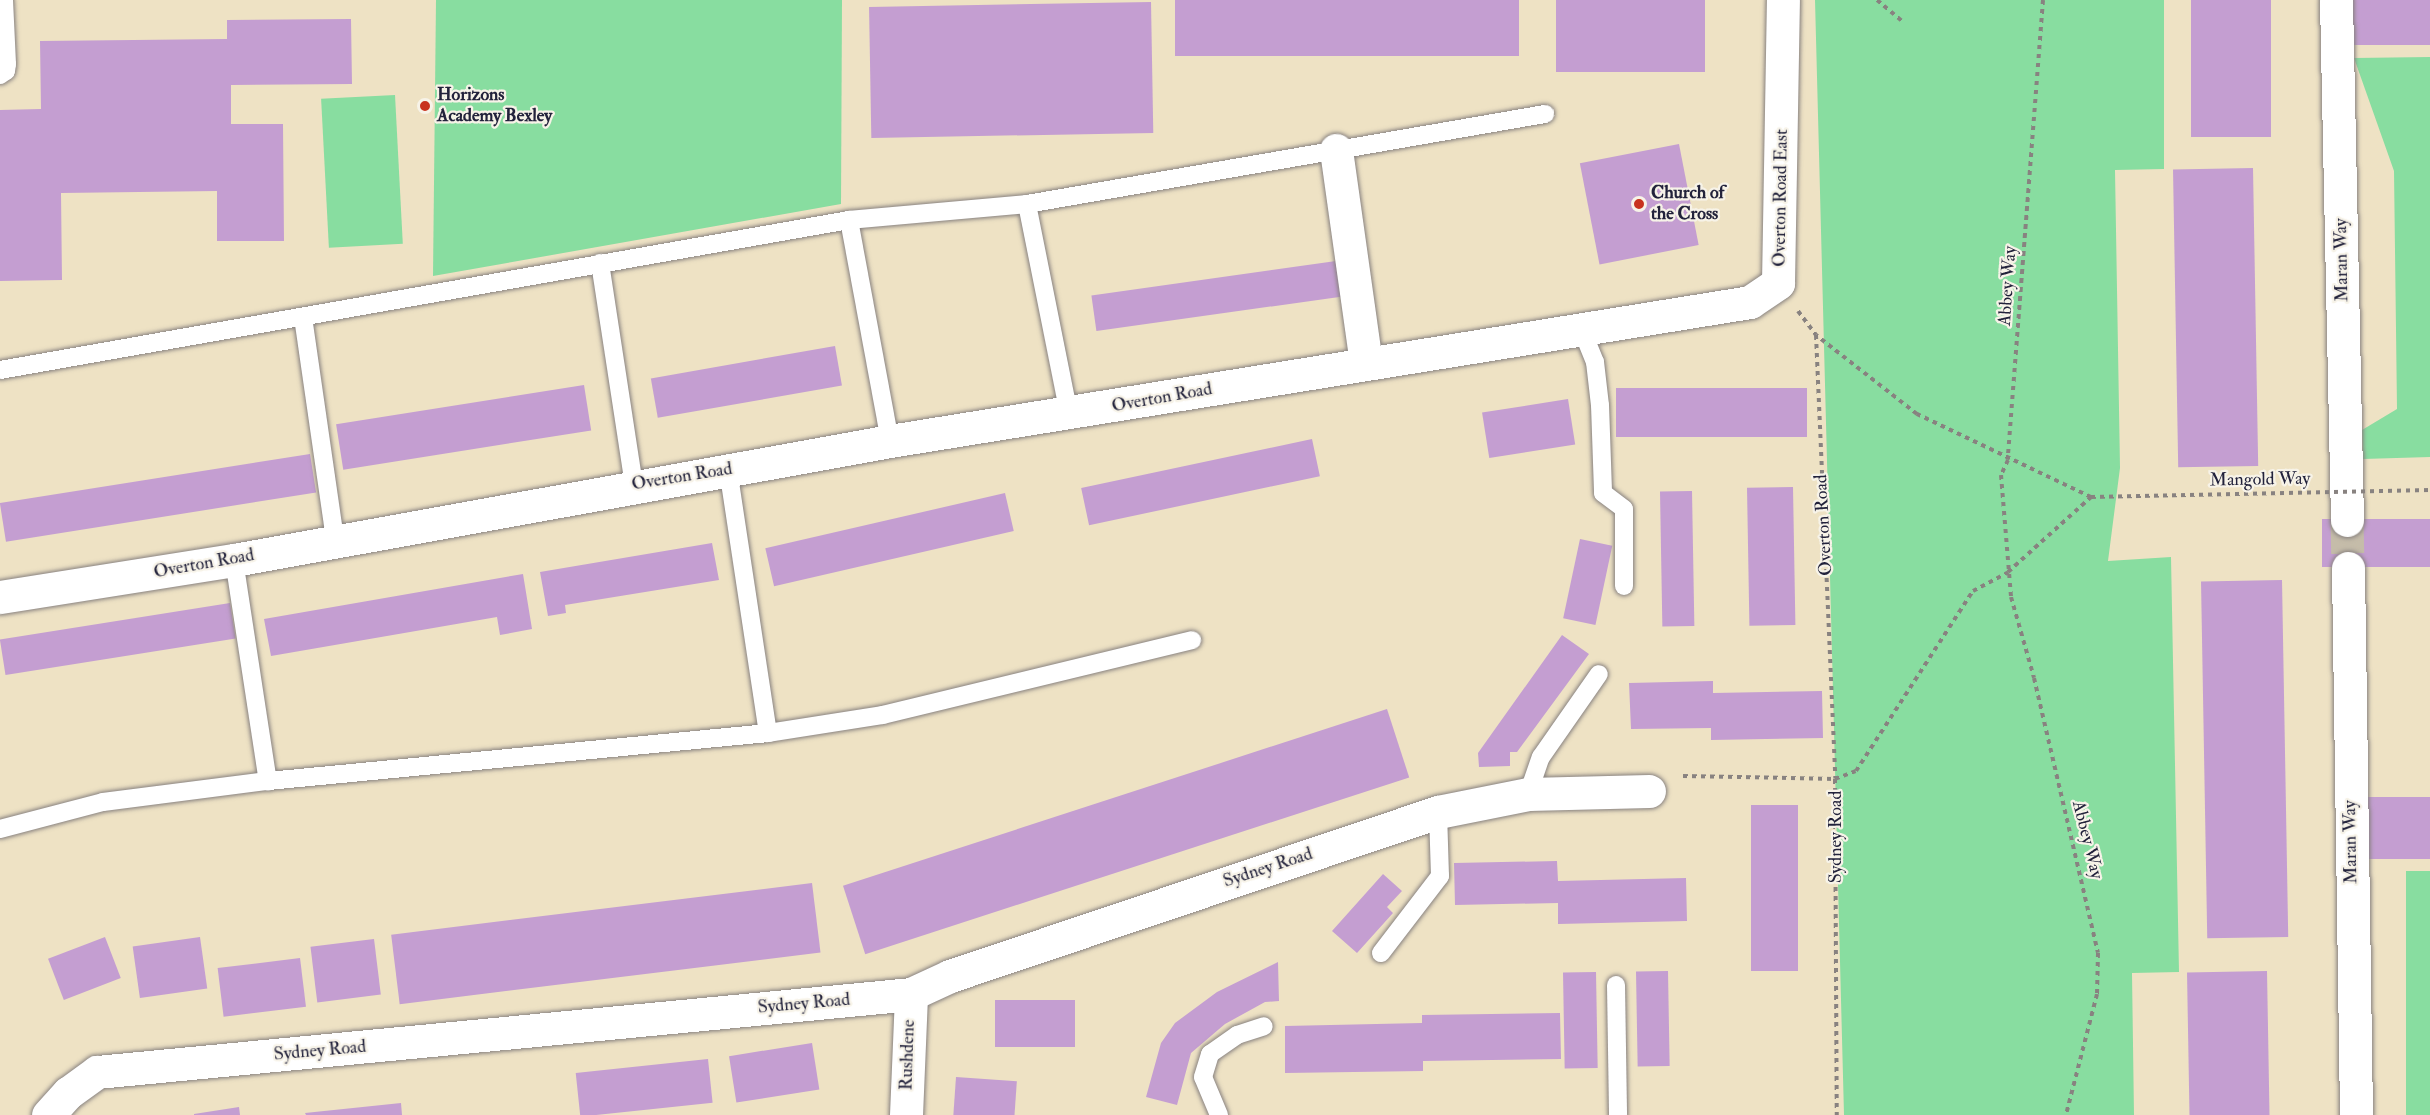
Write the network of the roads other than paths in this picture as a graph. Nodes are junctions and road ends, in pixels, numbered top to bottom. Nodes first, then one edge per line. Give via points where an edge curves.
1 (1783, 0) edge
2 (2336, 0) edge
3 (3, 11) edge
4 (0, 75) edge
5 (1545, 114) dead end
6 (1336, 150) junction
7 (1027, 204) junction
8 (849, 220) junction
9 (600, 263) junction
10 (303, 317) junction
11 (1582, 330) junction
12 (1530, 338) joint
13 (1366, 363) junction
14 (0, 370) edge
15 (1069, 414) junction
16 (890, 441) junction
17 (728, 469) junction
18 (634, 484) junction
19 (2347, 520) tunnel mouth
20 (334, 539) junction
21 (234, 560) junction
22 (2348, 568) tunnel mouth
23 (1624, 586) dead end
24 (0, 597) edge
25 (1192, 640) dead end
26 (1599, 674) dead end
27 (768, 733) junction
28 (267, 781) junction
29 (1660, 782) road end
30 (1528, 794) junction
31 (1438, 812) junction
32 (0, 829) edge
33 (1381, 953) dead end
34 (1616, 986) dead end
35 (911, 994) junction
36 (1264, 1026) dead end
37 (48, 1115) edge
38 (906, 1115) edge
39 (1219, 1115) edge
40 (1618, 1115) edge
41 (2356, 1115) edge

1 - 11 street, Overton Road East via 1778,283 1750,302
2 - 19 street, Maran Way
3 - 4 lane via 7,64
5 - 6 lane
6 - 7 lane
6 - 13 street
7 - 8 lane
7 - 15 lane
8 - 9 lane
8 - 16 lane
9 - 10 lane
9 - 18 lane
10 - 14 lane
10 - 20 lane
11 - 12 street, Overton Road East
11 - 23 lane via 1595,362 1603,493 1624,509
12 - 13 street, Overton Road
13 - 15 street, Overton Road
15 - 16 street, Overton Road
16 - 17 street, Overton Road
17 - 18 street, Overton Road
17 - 27 lane
18 - 20 street, Overton Road
20 - 21 street, Overton Road
21 - 24 street, Overton Road
21 - 28 lane
22 - 41 street, Maran Way
25 - 27 lane via 883,715
26 - 30 lane via 1541,757
27 - 28 lane
28 - 32 lane via 103,802
29 - 30 street, Sydney Road
30 - 31 street, Sydney Road
31 - 33 lane via 1440,876
31 - 35 street, Sydney Road via 961,972
34 - 40 lane
35 - 37 street, Sydney Road via 96,1072 68,1093
35 - 38 street, Rushdene
36 - 39 lane via 1237,1035 1210,1054 1203,1077

